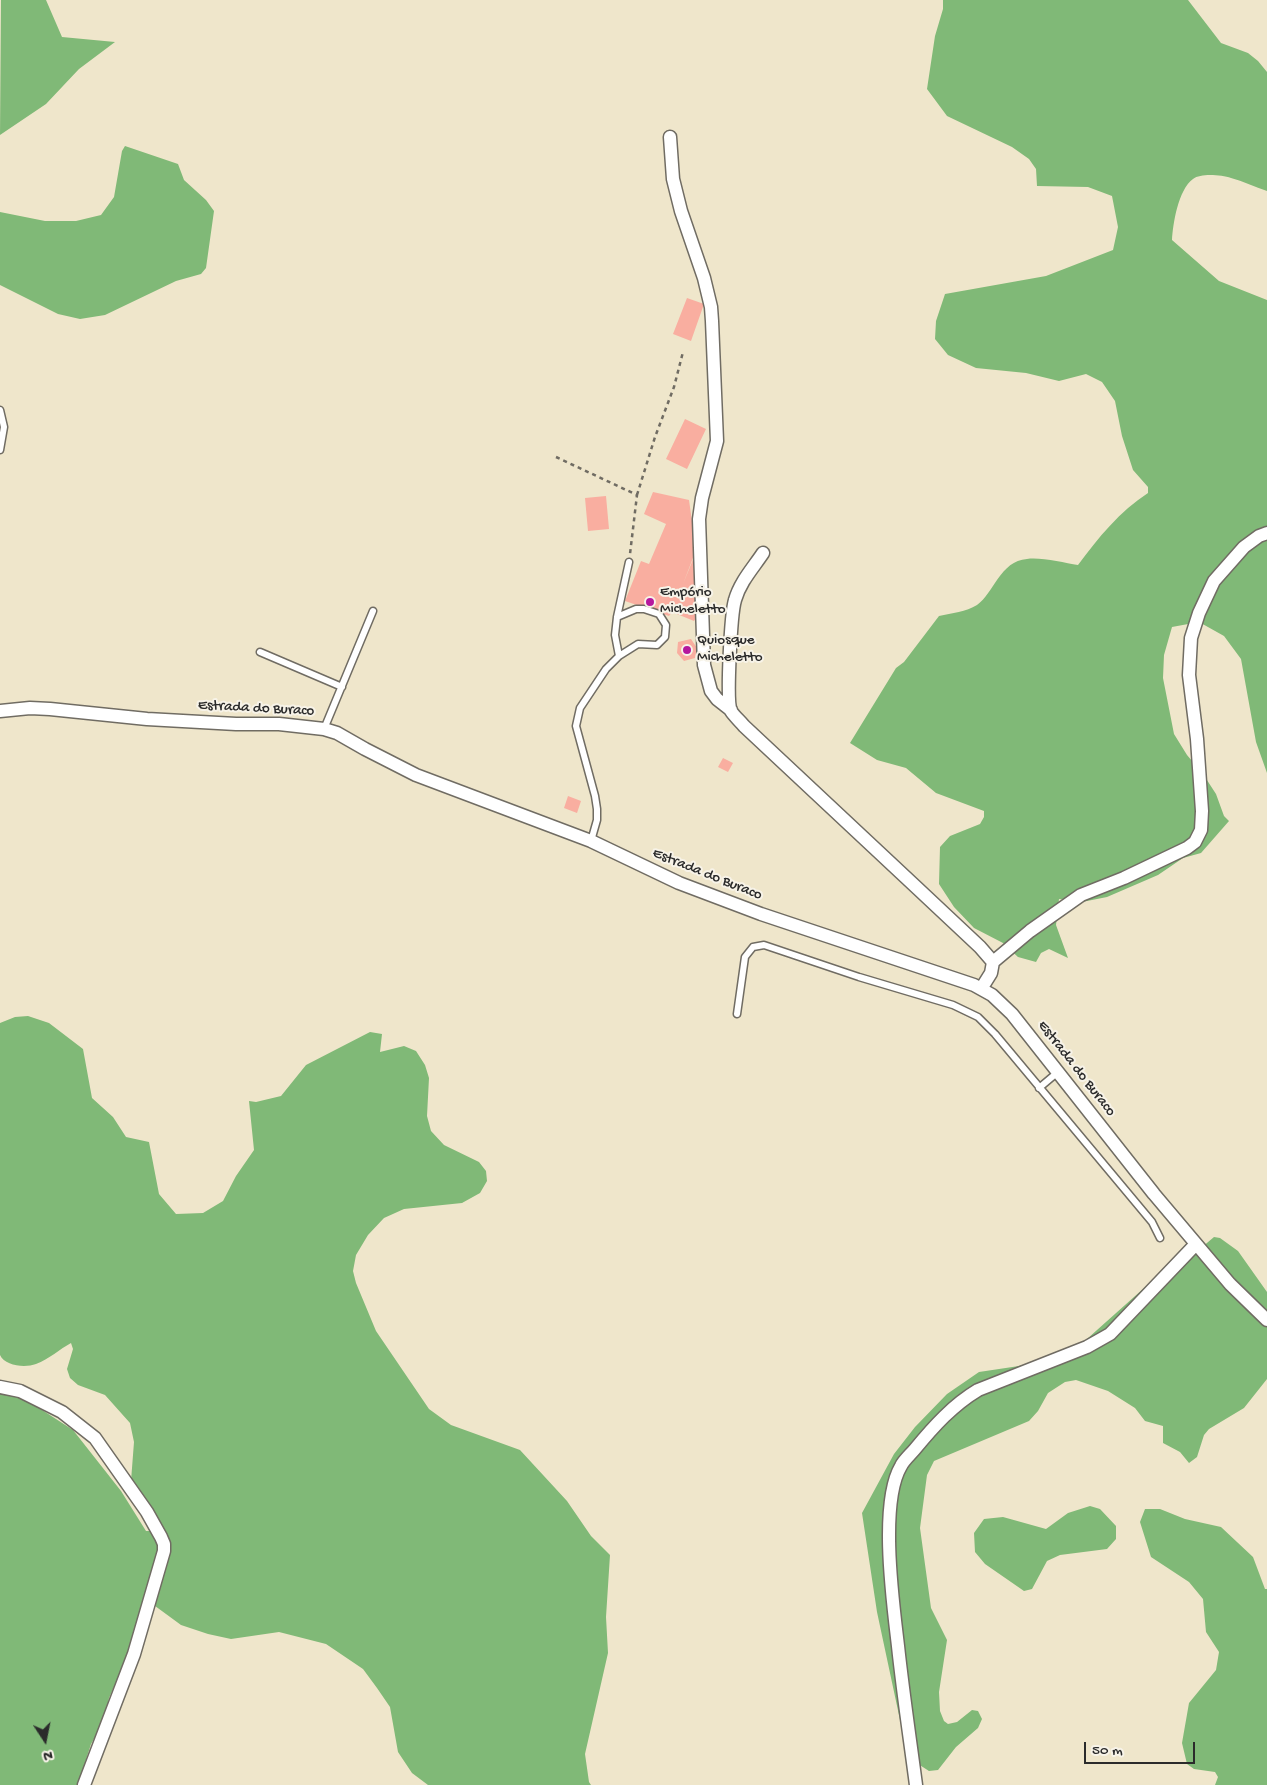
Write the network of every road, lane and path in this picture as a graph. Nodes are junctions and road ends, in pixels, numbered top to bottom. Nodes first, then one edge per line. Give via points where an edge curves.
1 (670, 137) dead end
2 (683, 352) dead end
3 (0, 410) edge
4 (0, 450) edge
5 (556, 457) dead end
6 (637, 495) junction
7 (1267, 533) edge
8 (763, 554) dead end
9 (629, 562) joint
10 (373, 611) dead end
11 (617, 617) junction
12 (260, 652) dead end
13 (619, 656) junction
14 (342, 686) junction
15 (0, 710) edge
16 (731, 710) junction
17 (324, 729) junction
18 (591, 841) junction
19 (993, 962) junction
20 (981, 989) junction
21 (737, 1014) dead end
22 (1058, 1072) junction
23 (1039, 1088) junction
24 (1160, 1238) dead end
25 (1196, 1244) junction
26 (1267, 1320) edge
27 (0, 1387) edge
28 (84, 1785) edge
29 (916, 1785) edge

1 - 16 street via 681,210 711,307 717,442 699,519 703,649 711,690 716,699
2 - 6 path
3 - 4 lane via 4,427
5 - 6 path
6 - 9 path
7 - 19 street via 1244,547 1214,581 1191,638 1189,675 1202,811 1201,830 1195,842 1081,895
8 - 16 street via 741,584 732,613
9 - 11 lane
10 - 14 lane
11 - 13 lane via 615,635
11 - 13 lane via 644,609 659,614 666,625 665,637 657,645 638,644
12 - 14 lane
13 - 18 lane via 606,669 580,708 576,726 596,802 597,820
14 - 17 lane
15 - 17 street, Estrada do Buraco via 50,709 147,719
16 - 19 street via 744,726
17 - 18 street, Estrada do Buraco via 416,775
18 - 20 street, Estrada do Buraco via 679,883
19 - 20 street via 991,973
20 - 22 street, Estrada do Buraco via 1012,1014
21 - 23 lane via 745,957 753,947 764,946 953,1005 978,1017
22 - 23 lane
22 - 25 street, Estrada do Buraco
23 - 24 lane via 1152,1222
25 - 26 street, Estrada do Buraco
25 - 29 street via 1110,1334 1087,1348 971,1394 933,1427 900,1467 891,1494 889,1531 892,1584
27 - 28 street via 20,1391 62,1412 96,1438 147,1512 164,1544 134,1654

